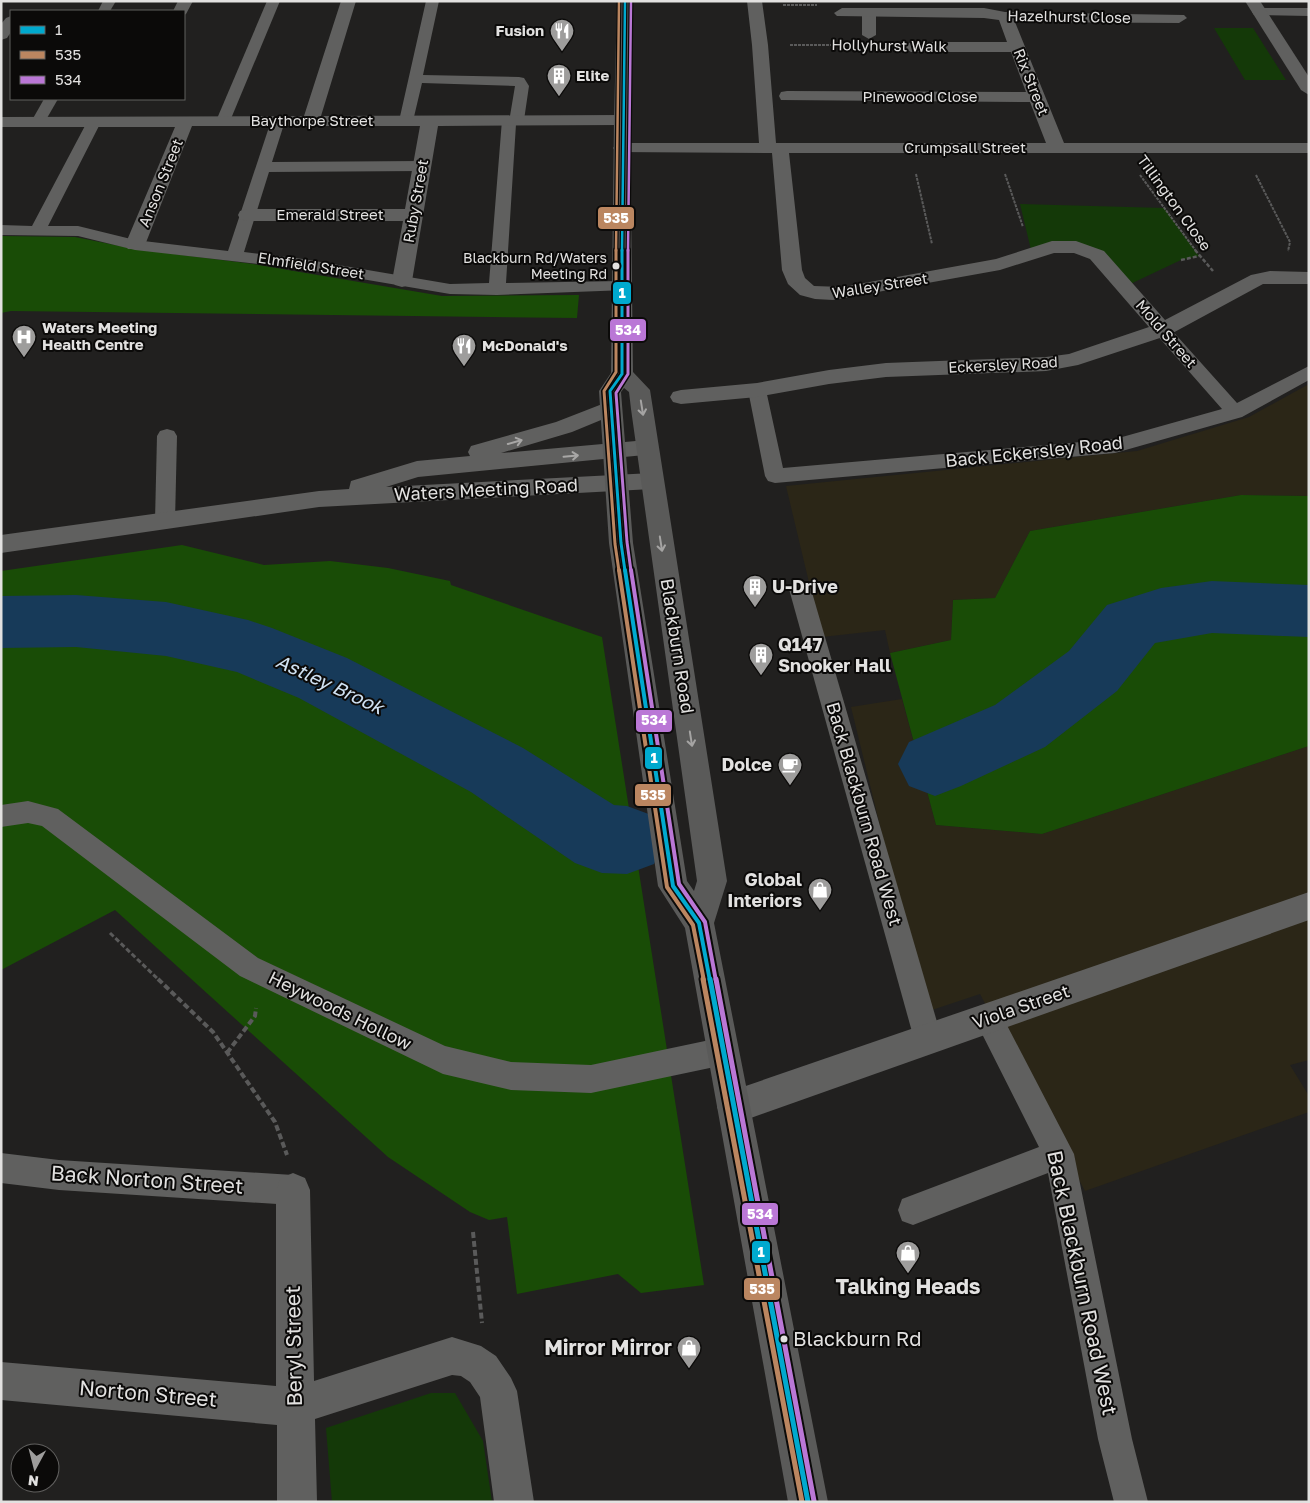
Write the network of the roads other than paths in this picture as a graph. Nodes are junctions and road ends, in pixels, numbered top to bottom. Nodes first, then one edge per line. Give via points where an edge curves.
1 (274, 1) edge
2 (350, 1) edge
3 (433, 1) edge
4 (625, 1) edge
5 (754, 3) edge
6 (1256, 6) edge
7 (842, 12) dead end
8 (1309, 12) edge
9 (869, 14) junction
10 (1005, 17) junction
11 (1179, 18) dead end
12 (10, 22) edge
13 (1, 35) edge
14 (869, 35) dead end
15 (911, 47) dead end
16 (1017, 47) junction
17 (415, 80) junction
18 (1309, 90) edge
19 (1037, 97) junction
20 (50, 100) edge
21 (799, 101) dead end
22 (406, 120) junction
23 (430, 120) junction
24 (513, 120) junction
25 (622, 120) junction
26 (186, 121) junction
27 (223, 121) junction
28 (278, 121) junction
29 (311, 121) junction
30 (1, 122) edge
31 (38, 122) junction
32 (94, 122) junction
33 (622, 148) junction
34 (774, 148) junction
35 (1057, 148) junction
36 (1309, 148) edge
37 (422, 166) junction
38 (263, 167) junction
39 (248, 215) junction
40 (413, 215) junction
41 (1, 230) edge
42 (38, 230) junction
43 (135, 244) junction
44 (235, 255) junction
45 (1097, 256) joint
46 (1309, 278) edge
47 (402, 281) junction
48 (621, 286) junction
49 (497, 290) junction
50 (1162, 330) junction
51 (1309, 372) edge
52 (622, 374) junction
53 (757, 390) junction
54 (681, 397) dead end
55 (610, 408) junction
56 (1235, 412) junction
57 (167, 436) dead end
58 (647, 448) junction
59 (613, 452) junction
60 (418, 469) junction
61 (652, 481) junction
62 (615, 483) junction
63 (319, 499) junction
64 (165, 520) junction
65 (1, 544) edge
66 (800, 589) dead end
67 (1, 816) edge
68 (1309, 906) edge
69 (699, 923) junction
70 (988, 1018) junction
71 (928, 1040) junction
72 (724, 1051) junction
73 (734, 1107) junction
74 (1059, 1154) junction
75 (1, 1168) edge
76 (292, 1190) joint
77 (913, 1210) dead end
78 (1, 1381) edge
79 (294, 1407) junction
80 (297, 1502) edge
81 (514, 1502) edge
82 (808, 1502) edge
83 (1131, 1502) edge

1 - 27 lane
2 - 29 street
3 - 17 lane
4 - 25 highway
5 - 34 street, Walley Street
6 - 8 lane
6 - 18 street via 1293,53
7 - 9 street, Hazelhurst Close
9 - 10 street, Hazelhurst Close via 984,13
9 - 14 lane
10 - 11 street, Hazelhurst Close via 1148,22
10 - 16 street, Rix Street
12 - 13 street
15 - 16 street, Hollyhurst Walk
16 - 19 street, Rix Street
17 - 22 lane
17 - 24 lane via 519,81 522,86
19 - 21 street, Pinewood Close
19 - 35 street, Rix Street
20 - 31 lane
22 - 23 street, Baythorpe Street
22 - 29 street, Baythorpe Street
23 - 24 street, Baythorpe Street
23 - 37 street, Ruby Street
24 - 25 street, Baythorpe Street
24 - 49 lane
25 - 33 highway
26 - 27 street, Baythorpe Street
26 - 32 street, Baythorpe Street via 132,114
26 - 43 street, Anson Street
27 - 28 street, Baythorpe Street
28 - 29 street, Baythorpe Street
28 - 38 lane
30 - 31 street, Baythorpe Street
31 - 32 street, Baythorpe Street
32 - 42 lane
33 - 34 street, Crumpsall Street
33 - 48 highway
34 - 35 street, Crumpsall Street
34 - 45 street, Walley Street via 794,281 812,293 851,292 1000,264 1052,247 1082,248
35 - 36 street, Crumpsall Street
37 - 38 lane
37 - 40 street, Ruby Street
38 - 39 lane
39 - 40 street, Emerald Street
39 - 44 lane
40 - 47 street, Ruby Street
41 - 42 lane, Elmfield Street
42 - 43 lane, Elmfield Street via 78,231
43 - 44 lane, Elmfield Street
44 - 47 lane, Elmfield Street
45 - 50 street, Mold Street
46 - 50 street, Eckersley Road via 1258,279
47 - 49 lane, Elmfield Street via 450,289
48 - 49 lane, Elmfield Street
48 - 52 highway
50 - 53 street, Eckersley Road via 1071,360 1046,364 886,370 829,376
50 - 56 lane, Mold Street
51 - 56 lane, Back Eckersley Road
52 - 55 highway, Blackburn Road via 610,391
52 -> 58 highway, Blackburn Road via 639,390
53 - 54 street, Eckersley Road
53 - 56 lane, Back Eckersley Road via 775,476 1114,446
55 - 59 highway, Blackburn Road
60 -> 55 street via 564,427
57 - 64 lane
58 - 59 street, Waters Meeting Road
58 - 61 highway, Blackburn Road
60 -> 59 street, Waters Meeting Road
59 - 62 highway, Blackburn Road
60 - 63 street, Waters Meeting Road
61 - 62 street, Waters Meeting Road
61 -> 69 highway, Blackburn Road via 712,881
62 - 63 street, Waters Meeting Road
62 - 69 highway, Blackburn Road via 621,543 673,886
63 - 64 street, Waters Meeting Road
64 - 65 street, Waters Meeting Road
66 - 71 lane, Back Blackburn Road West
67 - 72 lane, Heywoods Hollow via 28,812 49,817 255,970 443,1060 511,1076 591,1079
68 - 70 street, Viola Street
69 - 72 highway, Blackburn Road
70 - 71 street, Viola Street
70 - 74 lane, Back Blackburn Road West
71 - 73 street, Viola Street
72 - 73 highway, Blackburn Road
73 - 82 highway, Blackburn Road
74 - 77 lane
74 - 83 lane, Back Blackburn Road West via 1114,1440
75 - 76 lane, Back Norton Street via 59,1175
76 - 79 street, Beryl Street
78 - 79 street, Norton Street
79 - 80 street, Beryl Street
79 - 81 street via 452,1356 468,1359 483,1369 498,1391

